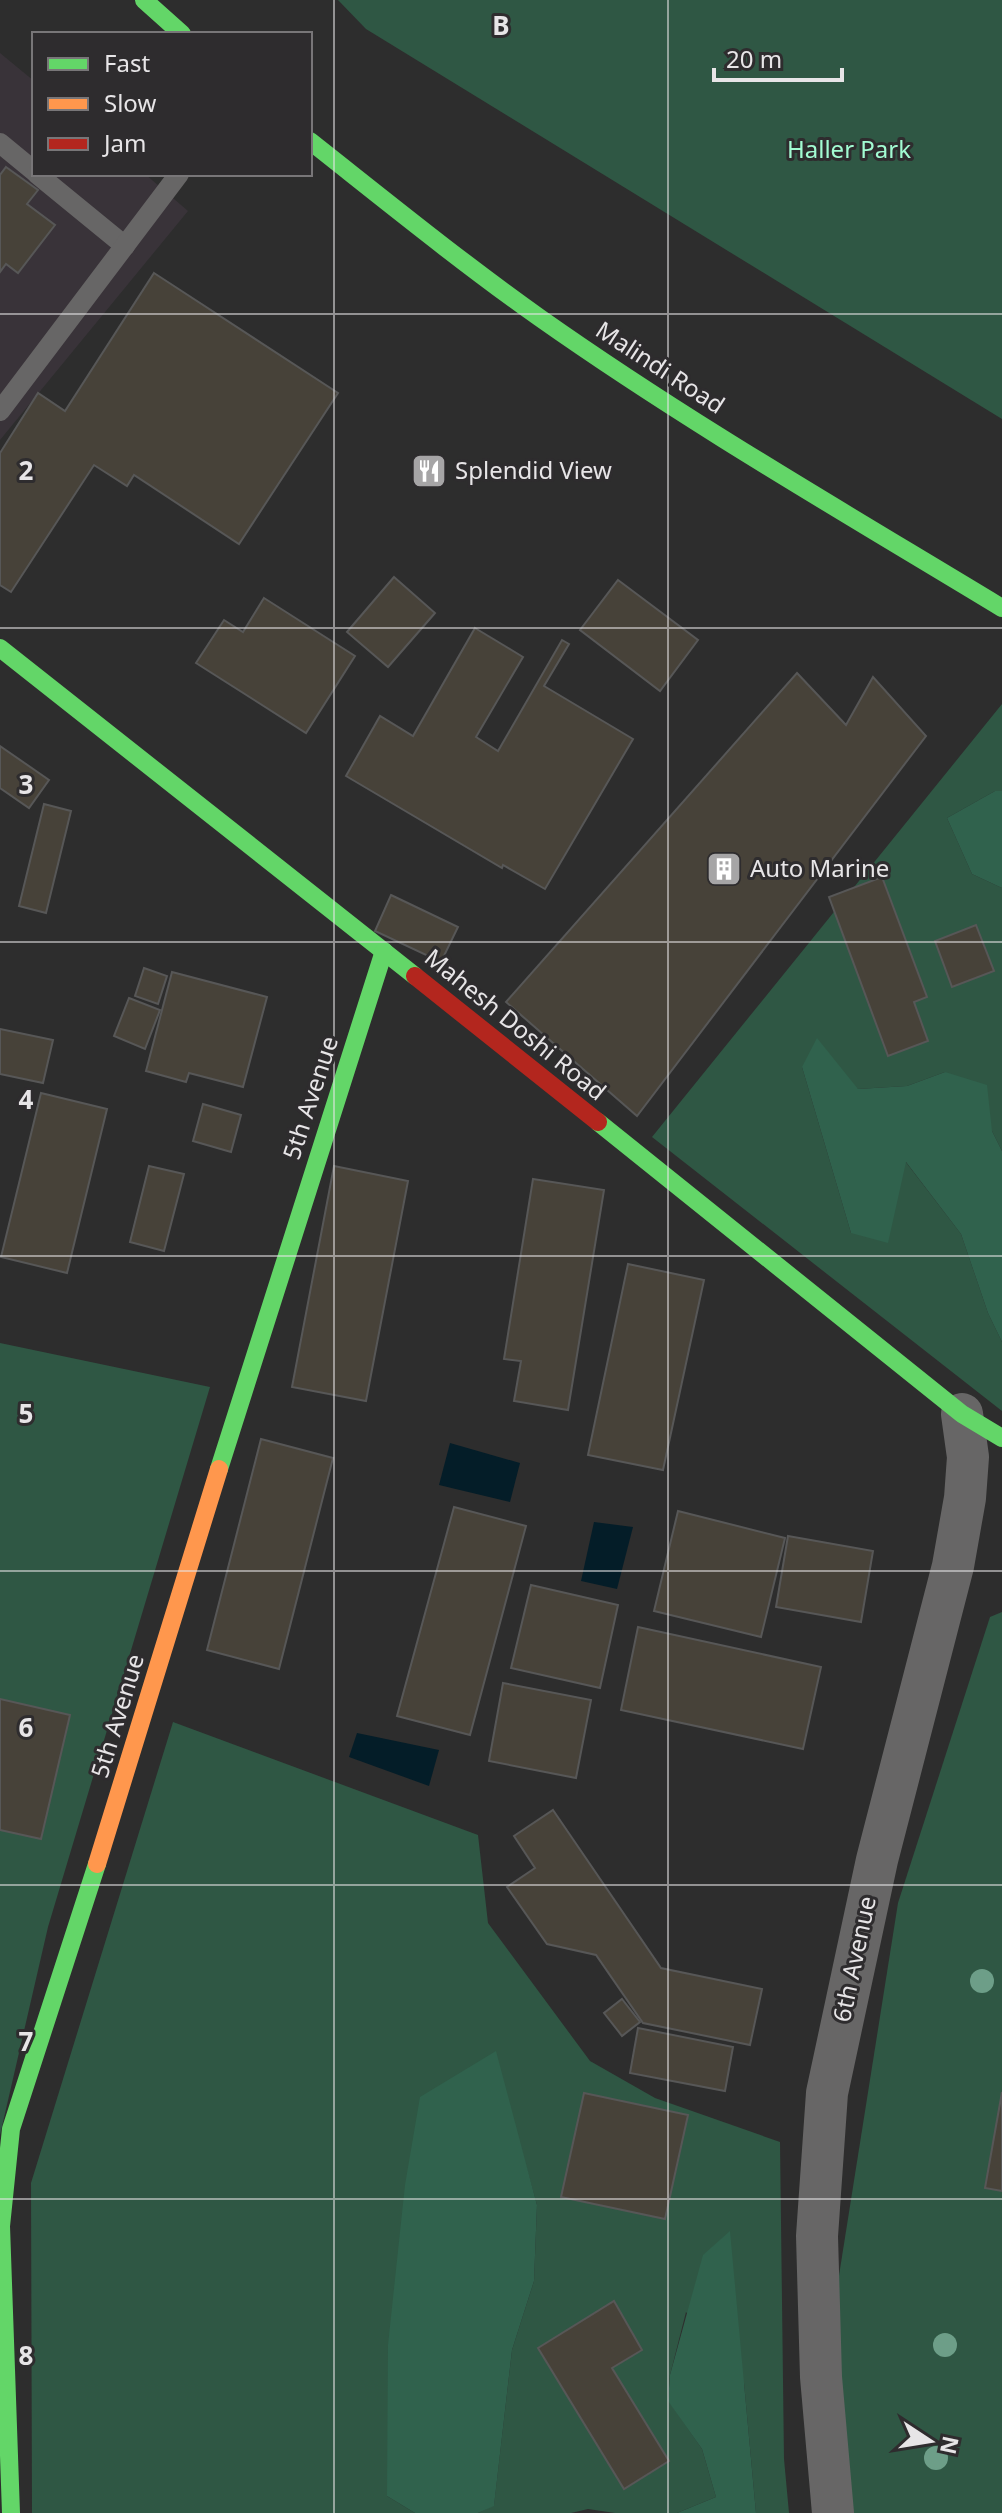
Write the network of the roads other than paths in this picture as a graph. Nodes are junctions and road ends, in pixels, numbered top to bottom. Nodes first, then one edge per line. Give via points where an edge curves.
1 (144, 0) edge
2 (180, 32) edge
3 (0, 143) edge
4 (312, 143) edge
5 (32, 170) edge
6 (40, 176) edge
7 (178, 176) edge
8 (125, 246) junction
9 (0, 411) edge
10 (1002, 608) edge
11 (0, 648) edge
12 (384, 951) junction
13 (962, 1414) junction
14 (1002, 1438) edge
15 (11, 2513) edge
16 (833, 2513) edge

1 - 2 main road
3 - 5 lane
4 - 10 main road, Malindi Road via 573,340 735,446
6 - 8 lane
7 - 8 lane
8 - 9 lane
11 - 12 main road, Mahesh Doshi Road
12 - 13 main road, Mahesh Doshi Road
12 - 15 main road, 5th Avenue via 11,2129 1,2226
13 - 14 main road, Mahesh Doshi Road
13 - 16 street, 6th Avenue via 968,1457 953,1566 877,1860 827,2093 817,2236 821,2377

